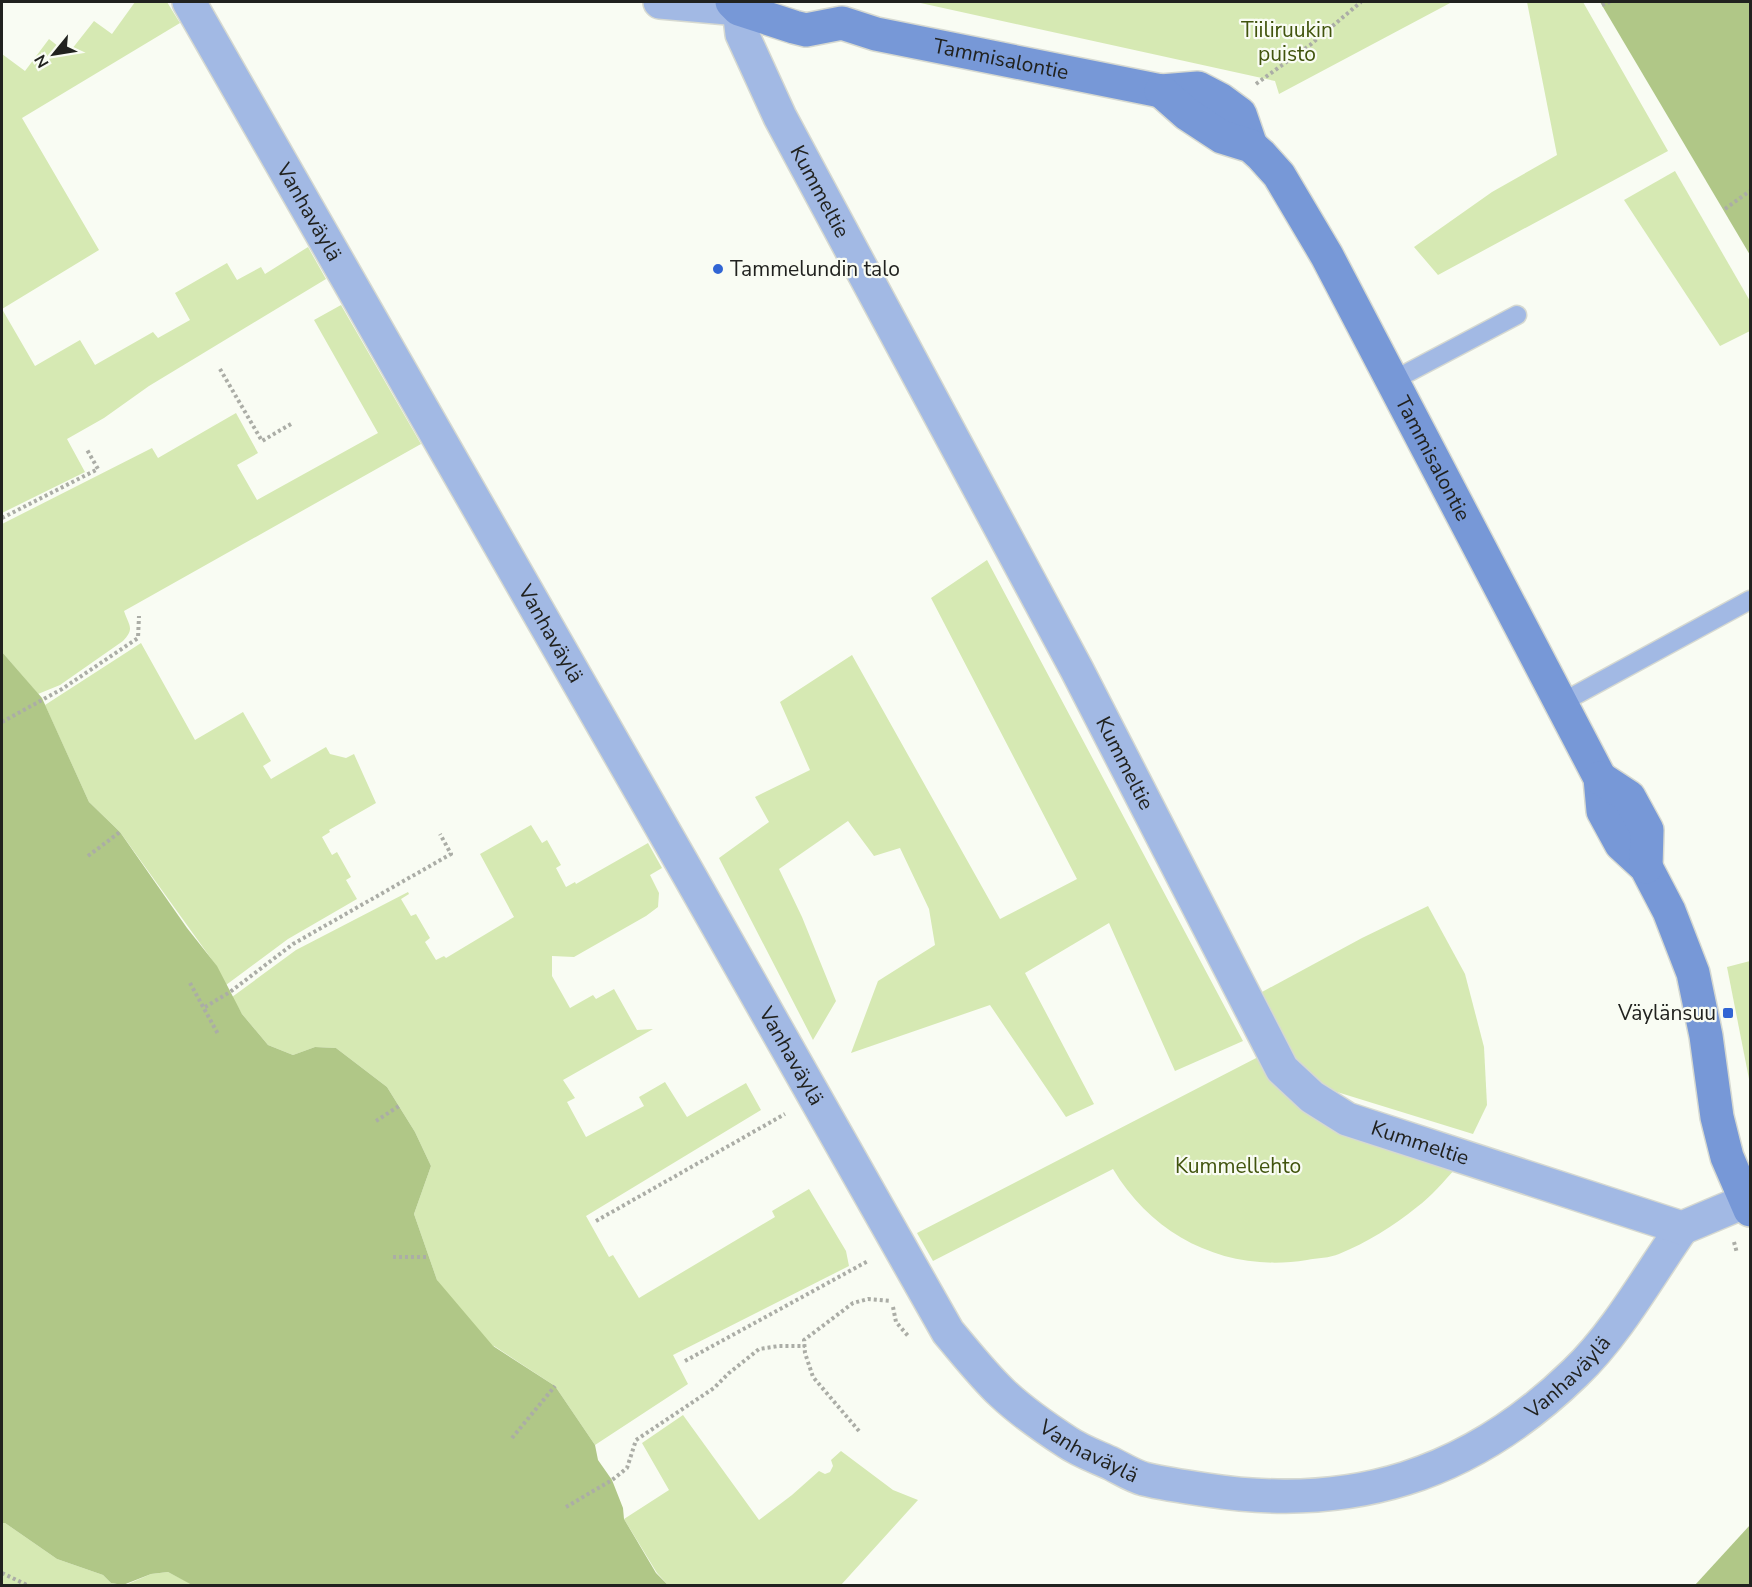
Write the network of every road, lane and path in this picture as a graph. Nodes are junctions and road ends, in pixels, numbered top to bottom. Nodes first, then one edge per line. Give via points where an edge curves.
1 (189, 2) edge
2 (660, 2) edge
3 (1361, 2) edge
4 (1610, 2) edge
5 (738, 4) edge
6 (1602, 5) dead end
7 (831, 12) edge
8 (1257, 84) dead end
9 (1750, 191) edge
10 (1725, 209) dead end
11 (1516, 315) dead end
12 (220, 369) dead end
13 (1392, 381) junction
14 (291, 424) dead end
15 (86, 448) dead end
16 (2, 518) edge
17 (1750, 600) edge
18 (139, 616) dead end
19 (1561, 703) junction
20 (2, 722) edge
21 (120, 832) dead end
22 (440, 834) dead end
23 (88, 856) dead end
24 (190, 983) dead end
25 (205, 1007) junction
26 (218, 1034) dead end
27 (814, 1097) junction
28 (399, 1107) dead end
29 (376, 1121) dead end
30 (1748, 1206) edge
31 (596, 1221) dead end
32 (1682, 1228) junction
33 (898, 1244) junction
34 (393, 1257) dead end
35 (428, 1257) dead end
36 (892, 1301) dead end
37 (805, 1346) junction
38 (685, 1361) dead end
39 (555, 1386) dead end
40 (859, 1431) dead end
41 (512, 1438) dead end
42 (566, 1507) dead end
43 (2, 1573) edge
44 (29, 1586) edge

1 - 27 street, Vanhaväylä
2 - 5 street
3 - 8 path
4 - 6 path
5 - 7 street, Tammisalontie via 779,24 806,30
5 - 32 street, Kummeltie via 742,34 780,117 1083,681 1282,1069 1312,1097 1347,1119
7 - 13 street, Tammisalontie via 876,33 1161,91 1198,88 1221,100 1240,114 1251,146 1279,175
9 - 10 path
11 - 13 lane
12 - 14 path via 262,441
13 - 19 street, Tammisalontie
15 - 16 path via 98,469
17 - 19 lane
18 - 20 path via 138,638 62,689
19 - 30 street, Tammisalontie via 1600,778 1607,819 1621,844 1646,867 1669,911 1693,973 1726,1157
21 - 23 path
22 - 25 path via 451,854 293,944
24 - 25 path
25 - 26 path
27 - 31 path
27 - 33 street, Vanhaväylä
28 - 29 path
30 - 32 street
32 - 33 street, Vanhaväylä via 1612,1331 1577,1372 1509,1429 1476,1449 1402,1480 1365,1490 1281,1497 1142,1479 1069,1443 1003,1394 948,1332
33 - 38 path
34 - 35 path
36 - 37 path via 868,1299 853,1303 804,1340
37 - 40 path via 813,1377
37 - 42 path via 759,1349 714,1388 636,1440 627,1468
39 - 41 path
43 - 44 path

